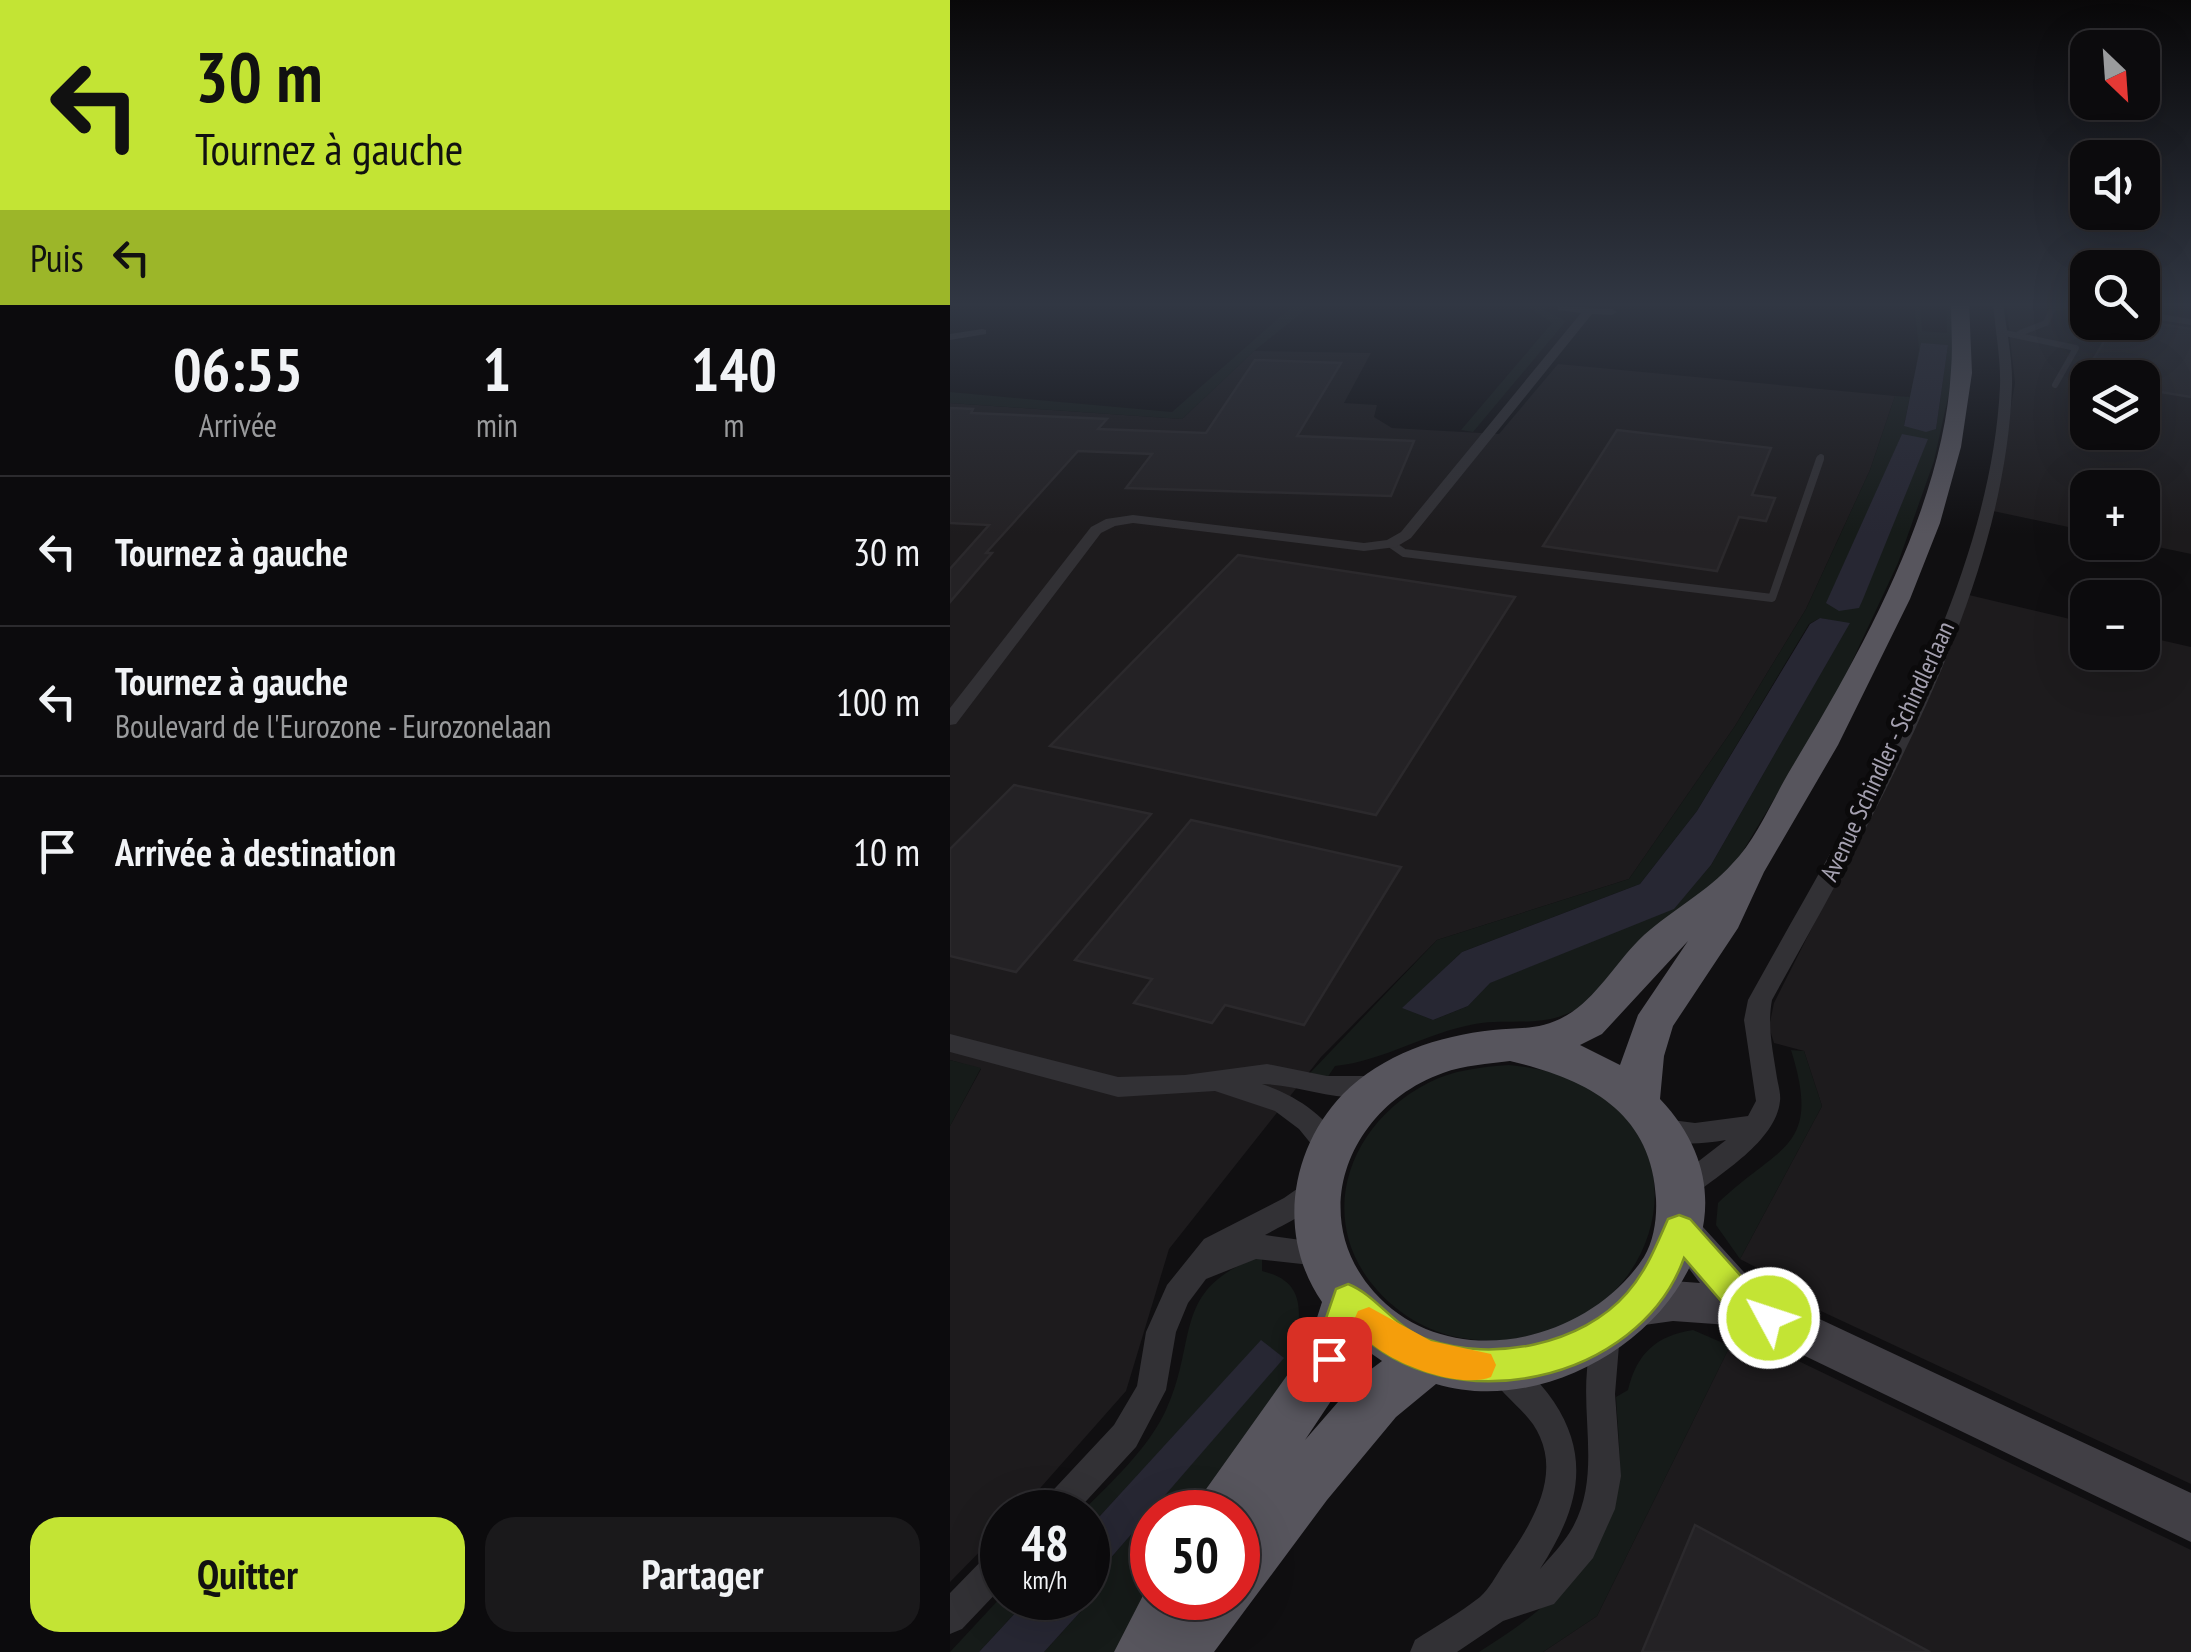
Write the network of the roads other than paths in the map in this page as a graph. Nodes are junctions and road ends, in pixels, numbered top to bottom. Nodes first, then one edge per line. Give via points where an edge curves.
1 (1532, 379) edge
2 (1960, 379) edge
3 (2008, 379) edge
4 (2058, 379) edge
5 (2055, 385) dead end
6 (1821, 457) dead end
7 (1391, 544) junction
8 (950, 720) edge
9 (1746, 872) junction
10 (950, 1043) edge
11 (1535, 1048) junction
12 (1218, 1082) junction
13 (1382, 1086) junction
14 (1652, 1114) junction
15 (1754, 1126) junction
16 (1323, 1167) junction
17 (1680, 1209) junction
18 (1320, 1252) junction
19 (1197, 1270) junction
20 (1348, 1300) junction
21 (1746, 1306) junction
22 (1621, 1319) junction
23 (1429, 1357) junction
24 (1498, 1366) junction
25 (1075, 1490) edge
26 (1239, 1490) edge
27 (2191, 1518) edge
28 (1260, 1545) edge
29 (980, 1586) edge
30 (1494, 1607) junction
31 (950, 1617) edge
32 (1163, 1620) edge
33 (1201, 1620) edge
34 (1146, 1652) edge
35 (1174, 1652) edge
36 (1427, 1652) edge

1 - 7 street
2 - 9 highway via 1952,429 1914,550 1846,699
3 - 15 street, Avenue Schindler - Schindlerlaan via 1994,479 1942,644 1858,823 1760,1000 1756,1020 1768,1102
4 - 5 lane
6 - 7 lane via 1772,598 1404,553
7 - 8 street via 1111,522 1096,530
9 - 11 highway via 1657,946 1587,1024
9 - 14 highway via 1738,900 1644,1050
10 - 12 street via 1118,1087
11 - 13 highway via 1465,1049 1421,1063
11 - 14 highway via 1600,1069
12 - 13 street via 1267,1074 1327,1086
12 - 16 street via 1288,1102 1304,1114
13 - 16 highway via 1352,1114
14 - 15 street via 1695,1134
14 - 17 highway
15 - 17 street via 1746,1143
16 - 18 highway via 1314,1219
16 - 19 street via 1293,1206 1214,1248
17 - 21 main road
17 - 22 highway via 1664,1270
18 - 19 street via 1255,1246
18 - 20 highway
19 - 25 street via 1160,1332 1152,1390 1125,1436
20 - 23 highway via 1384,1336
20 - 26 highway via 1329,1359
21 - 22 main road via 1673,1301
21 - 27 main road
22 - 24 highway via 1554,1356
22 - 30 street via 1600,1394 1600,1509 1559,1578 1542,1592
23 - 24 highway
23 - 28 highway via 1377,1398
24 - 30 street via 1549,1415 1563,1451 1562,1487 1548,1523
29 - 31 street
30 - 36 street
32 - 34 highway
33 - 35 highway

